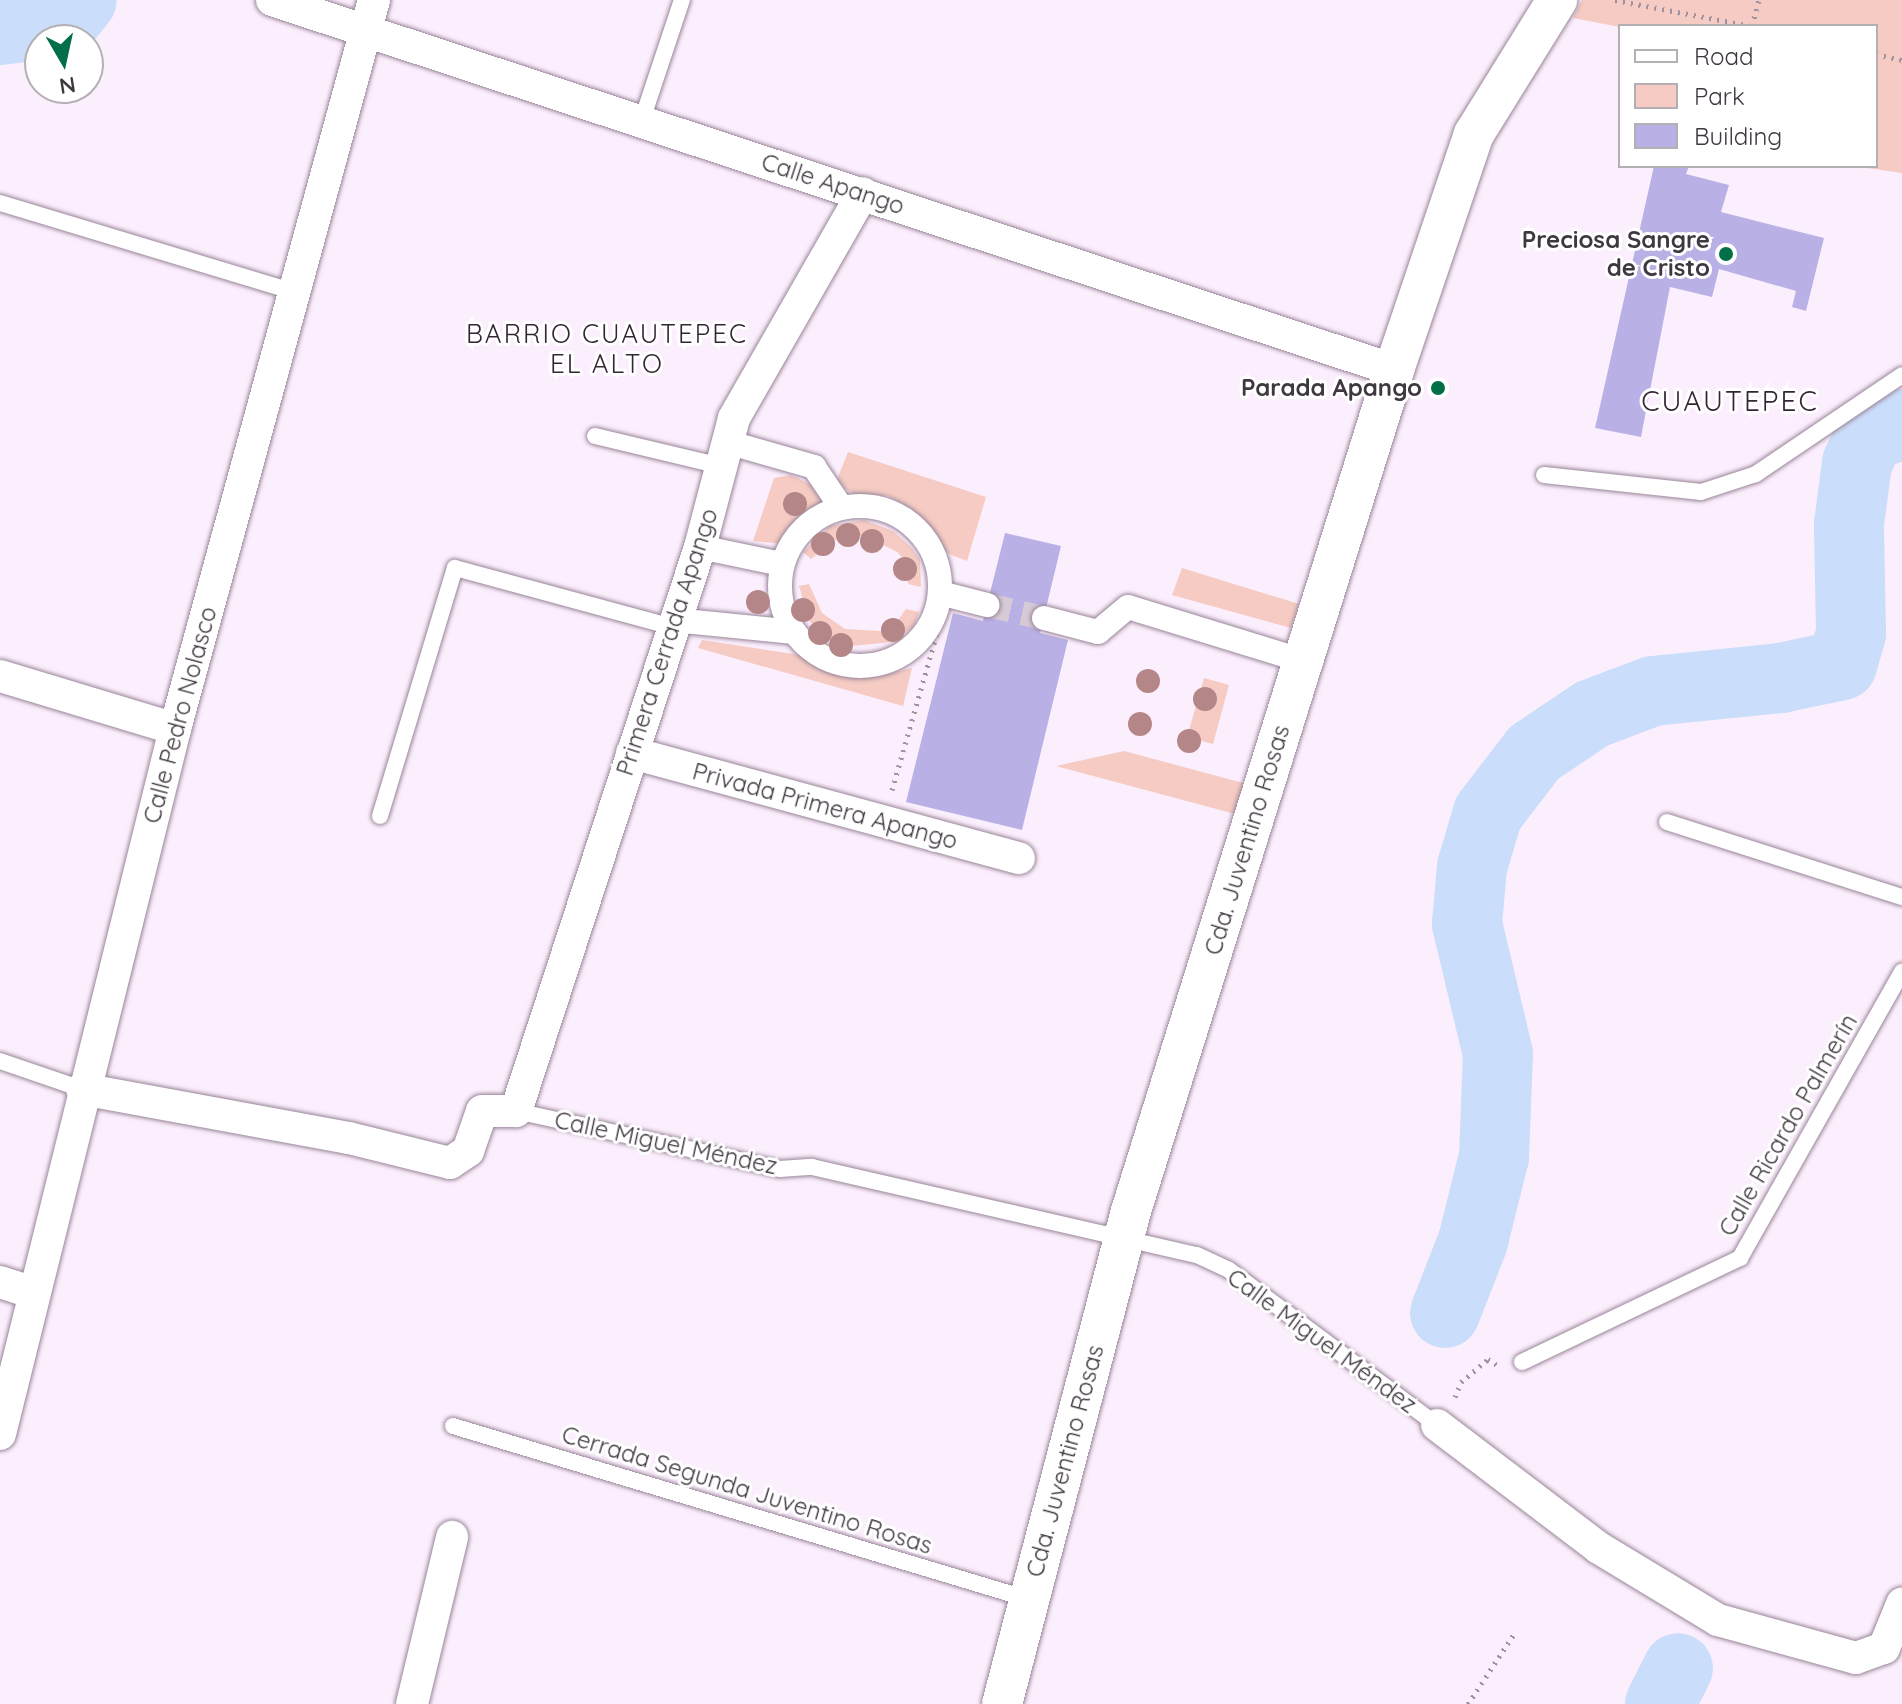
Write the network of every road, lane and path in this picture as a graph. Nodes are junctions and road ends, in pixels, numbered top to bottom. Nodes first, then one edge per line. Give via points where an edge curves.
1 (272, 0) edge
2 (374, 0) edge
3 (682, 0) edge
4 (1557, 0) edge
5 (1615, 0) edge
6 (1759, 0) edge
7 (1741, 24) edge
8 (1753, 24) edge
9 (367, 31) junction
10 (1878, 54) edge
11 (1902, 60) edge
12 (641, 123) junction
13 (863, 193) junction
14 (0, 203) edge
15 (295, 292) junction
16 (1394, 370) junction
17 (1902, 375) edge
18 (595, 436) dead end
19 (724, 454) junction
20 (1544, 475) dead end
21 (841, 507) junction
22 (700, 547) junction
23 (781, 564) junction
24 (944, 594) junction
25 (987, 605) tunnel mouth
26 (1044, 618) tunnel mouth
27 (673, 623) junction
28 (794, 632) junction
29 (1303, 661) junction
30 (0, 676) edge
31 (175, 729) junction
32 (632, 753) junction
33 (380, 816) dead end
34 (1667, 822) dead end
35 (883, 823) junction
36 (1019, 858) dead end
37 (1902, 897) edge
38 (1902, 972) edge
39 (0, 1061) edge
40 (82, 1089) junction
41 (516, 1111) junction
42 (1123, 1242) junction
43 (0, 1282) edge
44 (33, 1293) junction
45 (1522, 1362) joint
46 (1437, 1425) junction
47 (453, 1426) dead end
48 (0, 1434) edge
49 (452, 1537) dead end
50 (1028, 1599) junction
51 (1902, 1604) edge
52 (1514, 1634) dead end
53 (412, 1704) edge
54 (1002, 1704) edge
55 (1468, 1704) edge

1 - 9 street, Calle Apango
2 - 9 street, Calle Pedro Nolasco
3 - 12 lane
4 - 16 street, Cda. Juventino Rosas via 1474,134
5 - 7 path
6 - 8 path
9 - 12 street, Calle Apango
9 - 15 street, Calle Pedro Nolasco
10 - 11 path
12 - 13 street, Calle Apango
13 - 16 street, Calle Apango
13 - 19 street, Primera Cerrada Apango via 734,418
14 - 15 lane
15 - 31 street, Calle Pedro Nolasco
16 - 29 street, Cda. Juventino Rosas
17 - 20 lane via 1756,474 1701,492
18 - 19 lane
19 - 21 street via 814,467
19 - 22 street, Primera Cerrada Apango
21 - 23 street via 798,535
21 - 24 street via 867,505 894,512 916,526 933,548
22 - 23 street
22 - 27 street, Primera Cerrada Apango
23 - 28 street via 783,608
24 - 25 street
24 - 28 street via 930,628 912,648 888,662 861,667 835,662
24 - 35 path
26 - 29 street via 1098,632 1128,607
27 - 28 street
27 - 32 street, Primera Cerrada Apango
27 - 33 lane via 455,568
29 - 42 street, Cda. Juventino Rosas
30 - 31 street
31 - 40 street, Calle Pedro Nolasco
32 - 35 street, Privada Primera Apango
32 - 41 street, Primera Cerrada Apango
34 - 37 lane
35 - 36 street, Privada Primera Apango
38 - 45 lane, Calle Ricardo Palmerín via 1740,1258
39 - 40 lane
40 - 41 street via 349,1138 450,1163 468,1151 482,1111
40 - 44 street, Calle Pedro Nolasco
41 - 42 lane, Calle Miguel Méndez via 780,1169 812,1167
42 - 46 lane, Calle Miguel Méndez via 1197,1255 1229,1270
42 - 50 street, Cda. Juventino Rosas
43 - 44 street
44 - 48 street, Calle Pedro Nolasco
45 - 46 path via 1513,1373 1488,1359 1461,1382
46 - 51 street, Calle Miguel Méndez via 1655,1586 1718,1620 1856,1658 1884,1648
47 - 50 lane, Cerrada Segunda Juventino Rosas
49 - 53 street
50 - 54 street, Cda. Juventino Rosas
52 - 55 path

